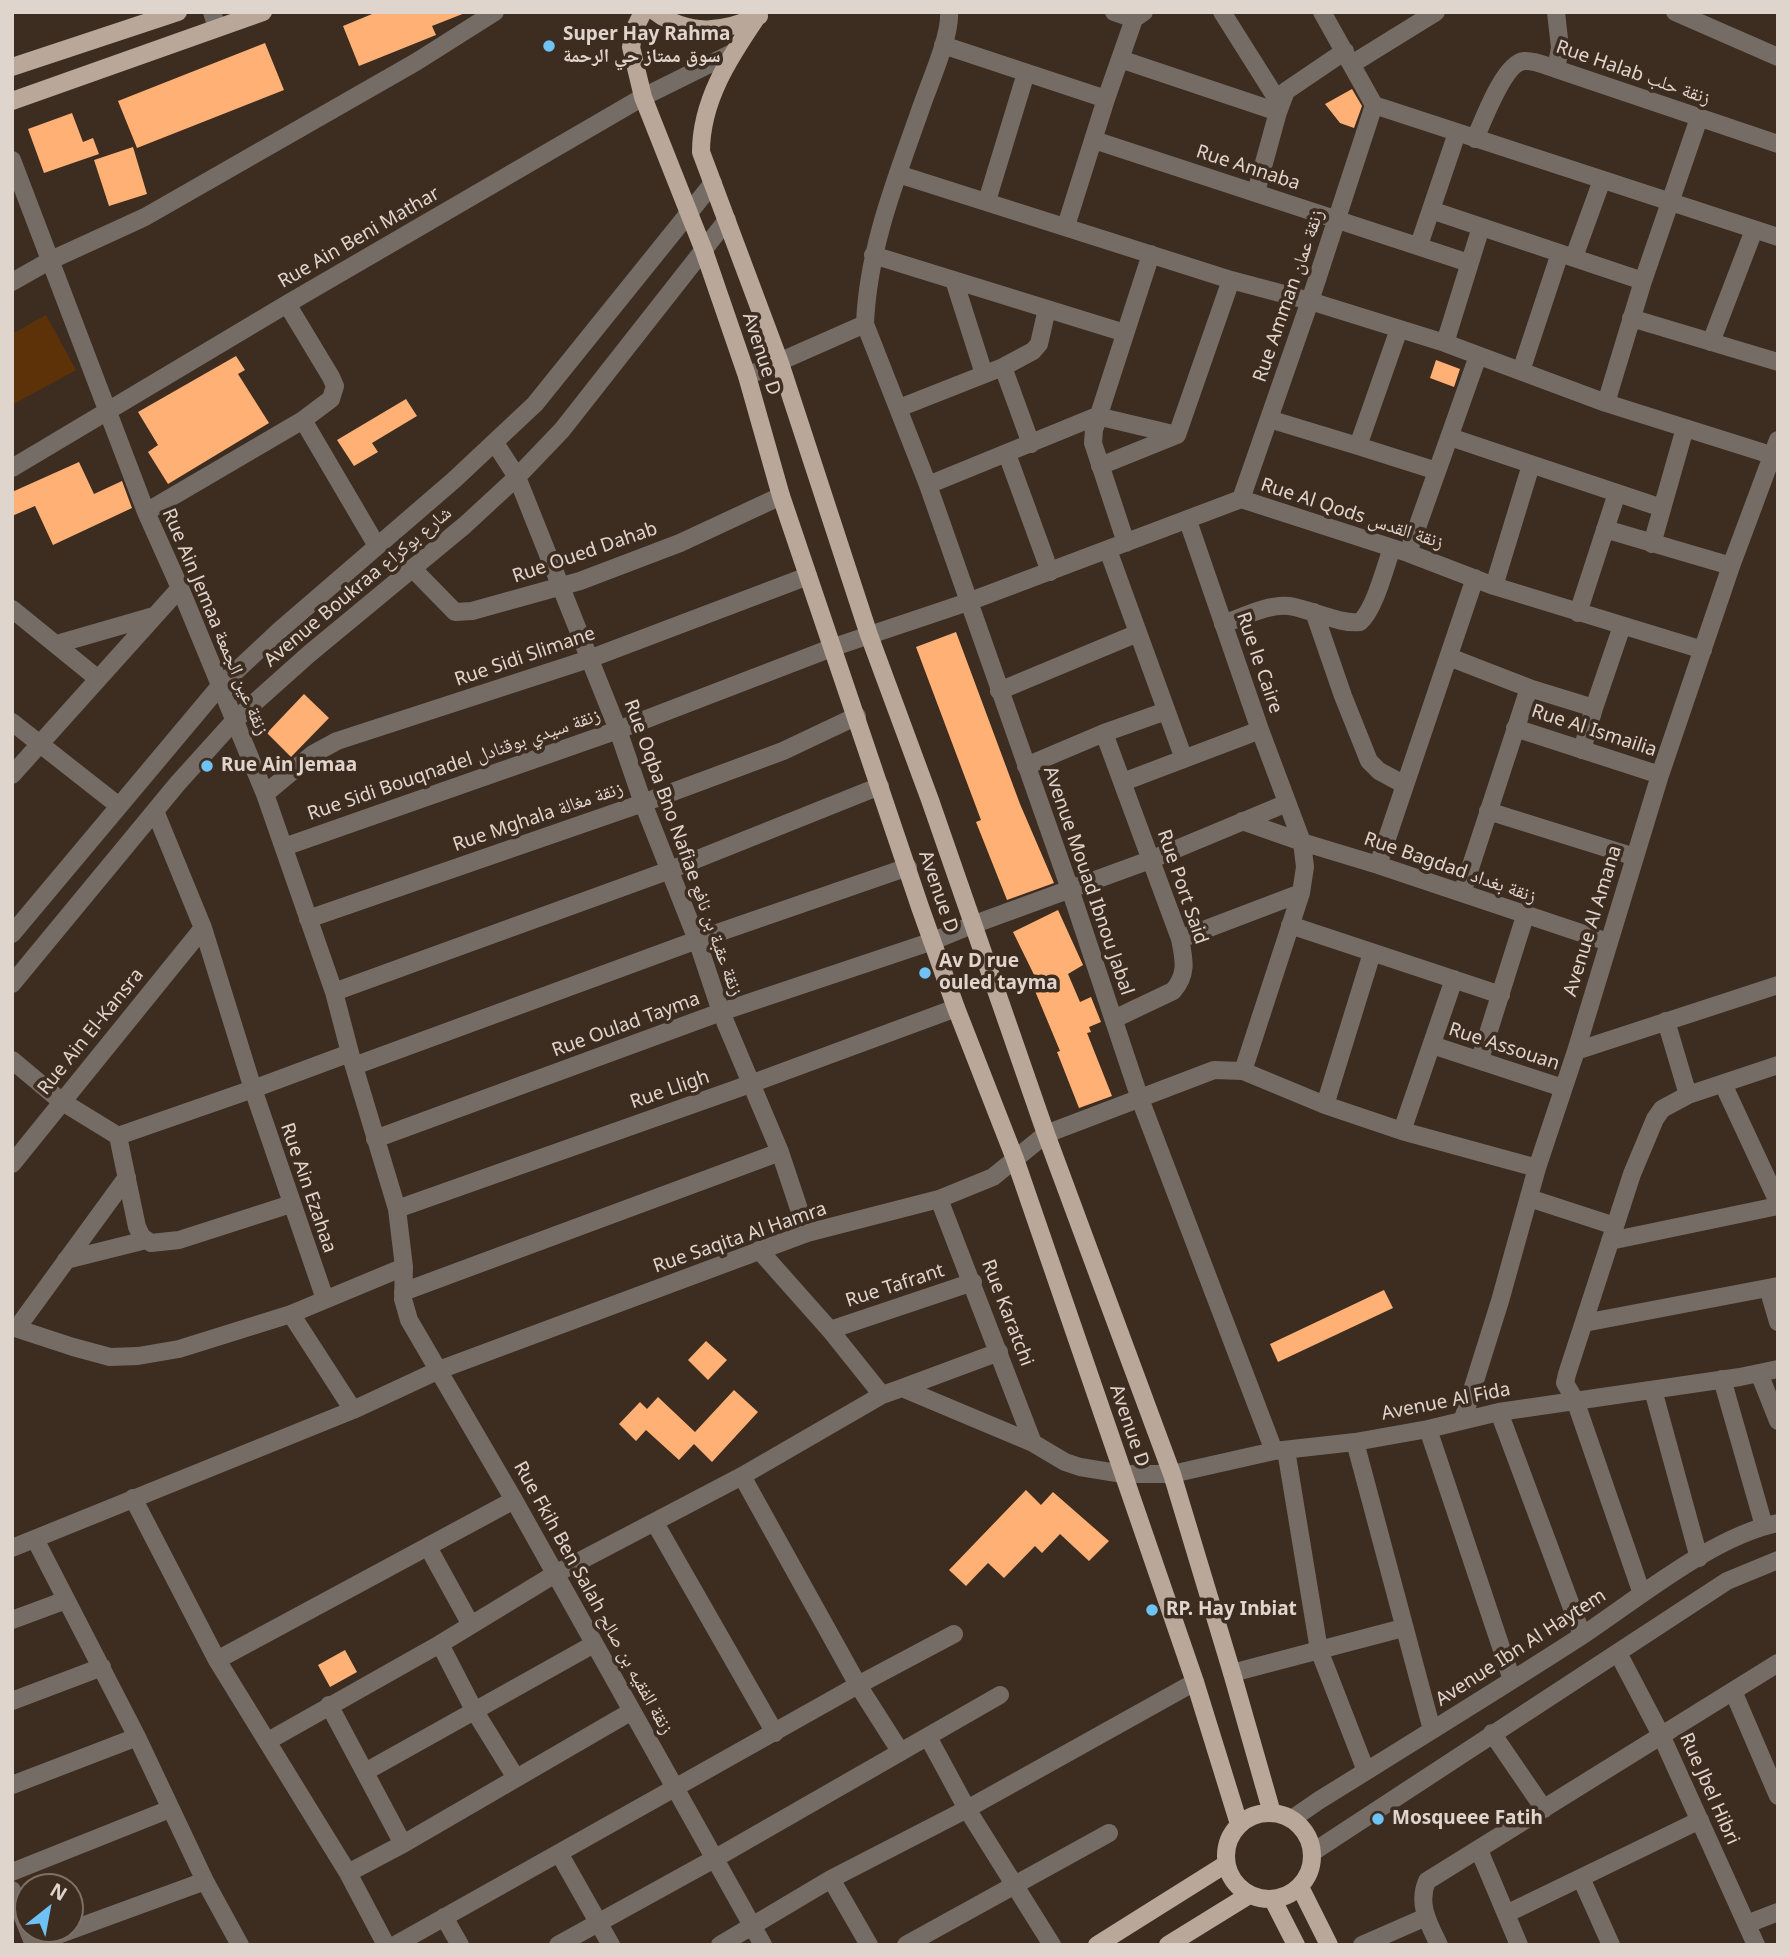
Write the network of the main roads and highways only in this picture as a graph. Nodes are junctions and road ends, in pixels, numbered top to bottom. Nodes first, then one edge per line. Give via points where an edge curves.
1 (178, 12) edge
2 (262, 12) edge
3 (643, 12) edge
4 (656, 12) edge
5 (761, 15) edge
6 (214, 20) edge
7 (12, 67) edge
8 (12, 101) edge
9 (1272, 1813) junction
10 (1240, 1824) junction
11 (1226, 1864) junction
12 (1300, 1887) junction
13 (1249, 1895) junction
14 (1273, 1900) junction
15 (1097, 1945) edge
16 (1168, 1945) edge
17 (1296, 1945) edge
18 (1329, 1945) edge

1 - 7 main road
2 - 6 main road
3 - 10 main road, Avenue D via 631,47 643,97 704,251 808,576 956,1008 1015,1159
4 - 5 main road via 697,30 720,30
5 - 9 main road, Avenue D via 732,54 709,100 701,152 780,363 869,635 1046,1134 1172,1474
6 - 8 main road
9 - 10 main road
9 - 12 main road via 1292,1819 1309,1839 1312,1865
10 - 11 main road via 1226,1850
11 - 13 main road
11 - 15 main road
12 - 14 main road
12 - 18 main road
13 - 14 main road
13 - 16 main road
14 - 17 main road

